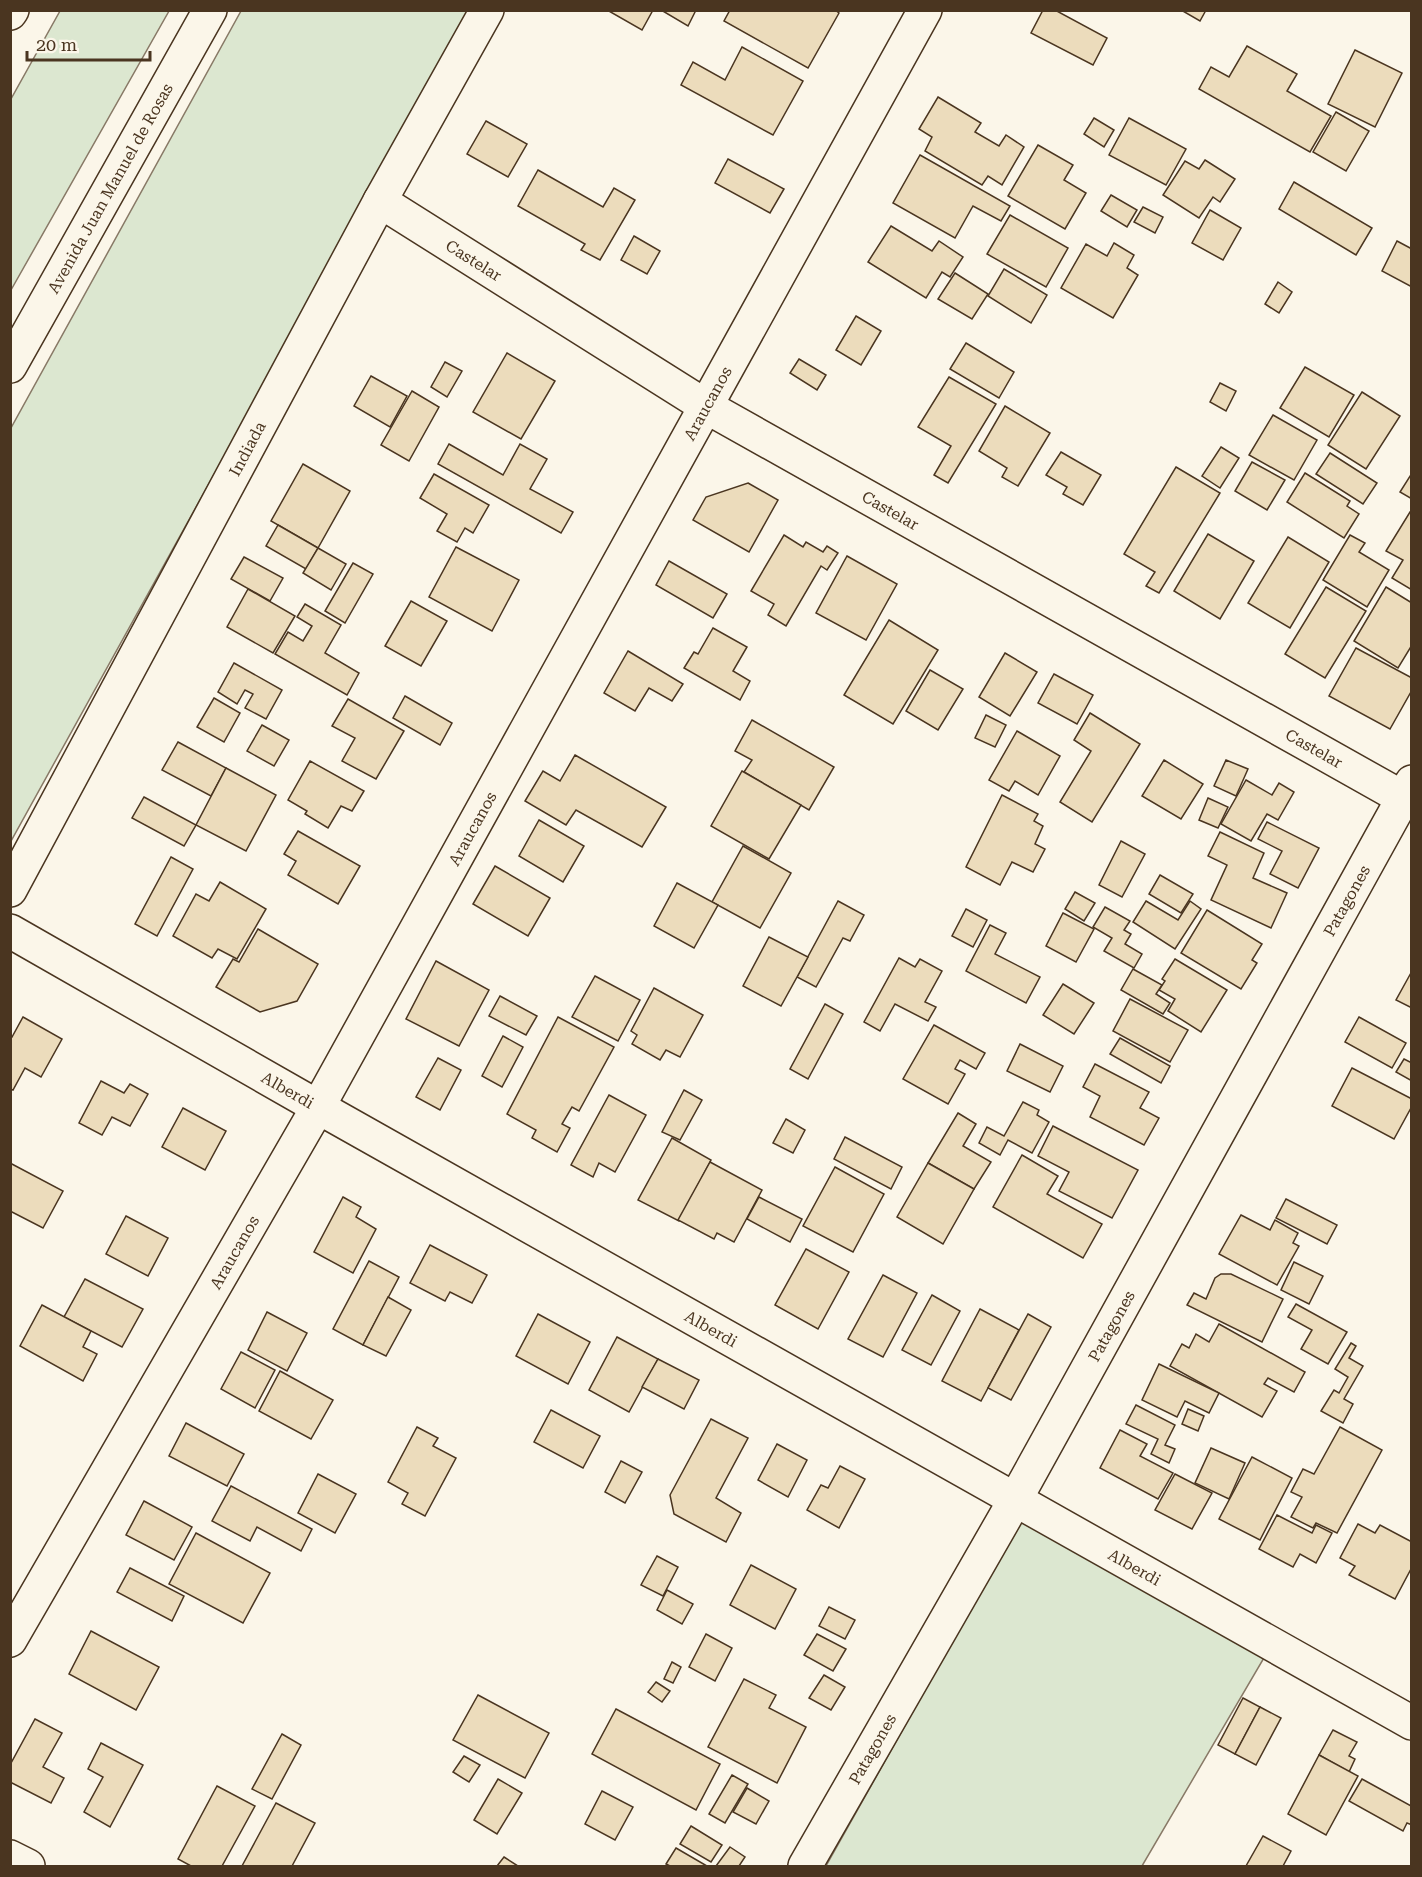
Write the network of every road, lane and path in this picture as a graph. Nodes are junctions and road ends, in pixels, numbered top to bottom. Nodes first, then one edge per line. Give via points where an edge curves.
1 (210, 10) edge
2 (487, 10) edge
3 (925, 10) edge
4 (380, 201) junction
5 (10, 366) edge
6 (707, 406) junction
7 (1409, 795) edge
8 (10, 890) edge
9 (10, 931) edge
10 (318, 1107) junction
11 (1016, 1500) junction
12 (10, 1640) edge
13 (1412, 1724) edge
14 (10, 1857) edge
15 (28, 1866) edge
16 (805, 1866) edge

1 - 5 street, Avenida Juan Manuel de Rosas
2 - 4 street, Indiada
3 - 6 street, Araucanos
4 - 6 street, Castelar
4 - 8 street, Indiada
6 - 7 street, Castelar
6 - 10 street, Araucanos
7 - 11 street, Patagones
9 - 10 street, Alberdi
10 - 11 street, Alberdi
10 - 12 street, Araucanos
11 - 13 street, Alberdi
11 - 16 street, Patagones
14 - 15 street

